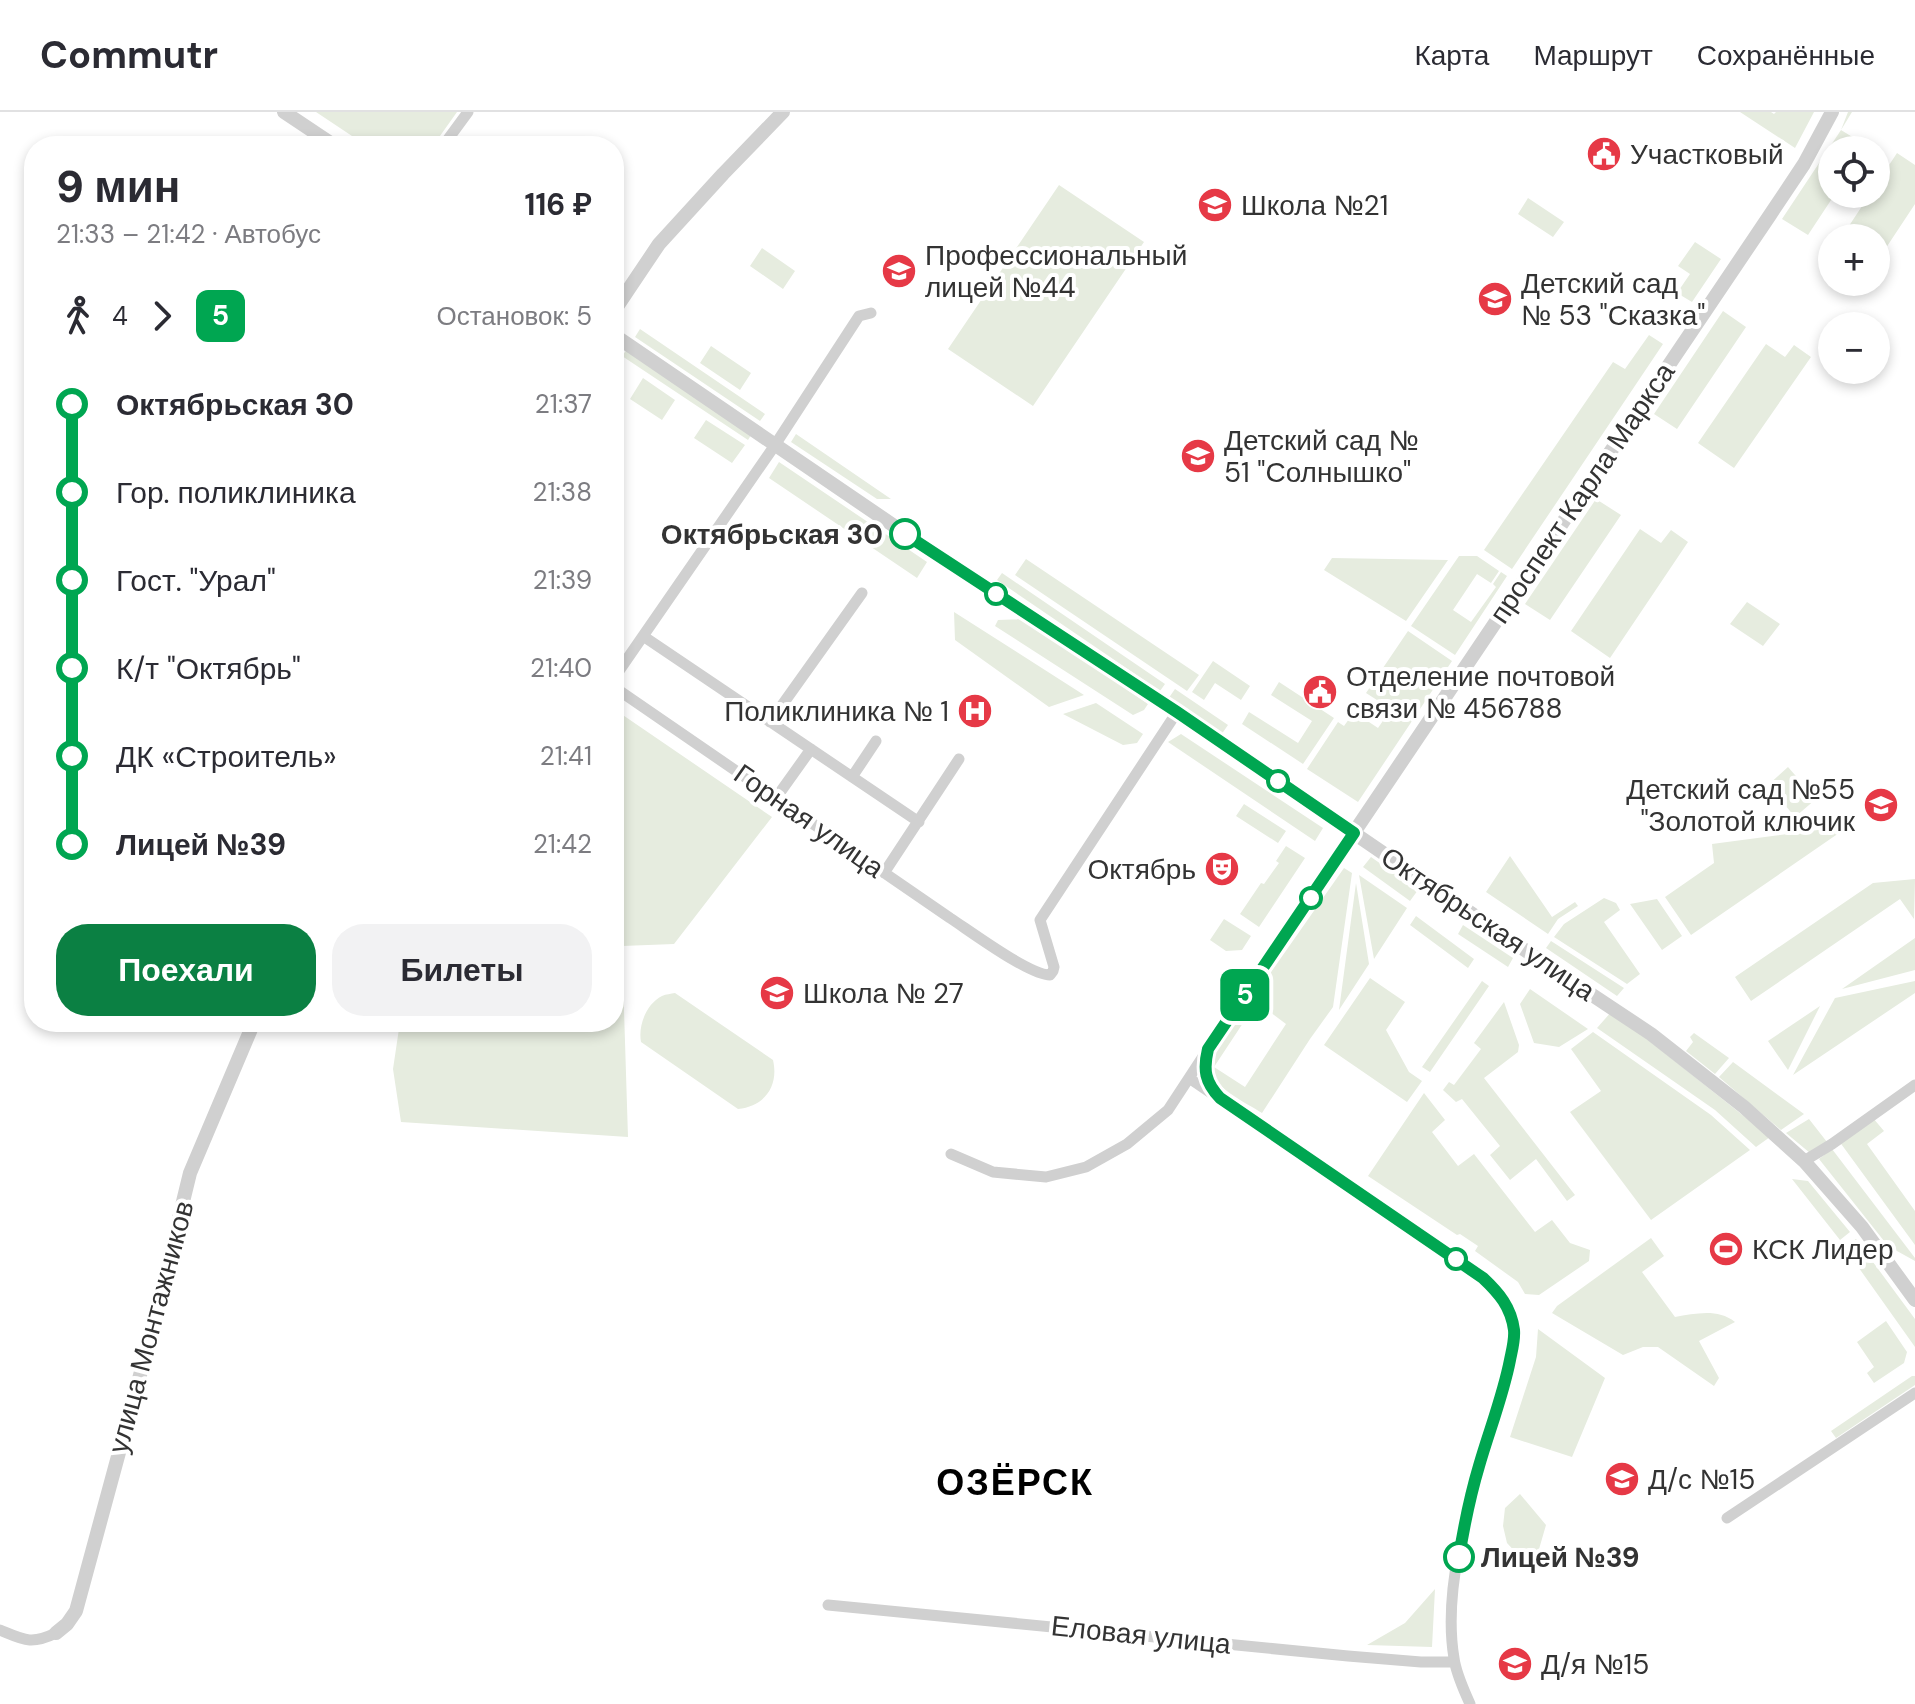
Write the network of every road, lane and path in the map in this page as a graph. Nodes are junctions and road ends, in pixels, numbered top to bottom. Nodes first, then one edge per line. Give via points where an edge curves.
1 (284, 112) edge
2 (468, 112) edge
3 (783, 112) edge
4 (1832, 112) edge
5 (320, 136) edge
6 (450, 136) edge
7 (624, 296) edge
8 (871, 313) dead end
9 (624, 342) edge
10 (775, 445) junction
11 (862, 593) dead end
12 (643, 636) junction
13 (624, 664) edge
14 (624, 694) edge
15 (1177, 712) junction
16 (770, 722) junction
17 (876, 741) dead end
18 (811, 749) junction
19 (959, 759) dead end
20 (852, 777) junction
21 (776, 798) junction
22 (919, 822) junction
23 (1354, 833) junction
24 (884, 873) junction
25 (250, 1032) edge
26 (1208, 1049) junction
27 (1189, 1078) junction
28 (1915, 1085) edge
29 (1220, 1098) junction
30 (951, 1154) dead end
31 (1804, 1161) junction
32 (1915, 1300) edge
33 (1915, 1393) edge
34 (1727, 1518) dead end
35 (828, 1605) dead end
36 (0, 1630) edge
37 (56, 1633) joint
38 (1454, 1662) junction
39 (1470, 1704) edge

1 - 5 street
2 - 6 street
3 - 7 street via 659,244
4 - 23 street, проспект Карла Маркса via 1804,164
8 - 10 street via 859,316
9 - 10 street, Октябрьская улица
10 - 12 street
10 - 15 street, Октябрьская улица
11 - 16 street
12 - 13 street
12 - 16 street
14 - 21 street, Горная улица
15 - 23 street, Октябрьская улица
15 - 24 street, Горная улица via 1040,920 1053,962 1050,975 1005,955
16 - 18 street
17 - 20 street
18 - 20 street
18 - 21 street
19 - 22 street
20 - 22 street
21 - 24 street, Горная улица
22 - 24 street
23 - 26 street, проспект Карла Маркса
23 - 31 street, Октябрьская улица via 1651,1034
25 - 37 street, улица Монтажников via 190,1173 76,1611
26 - 27 street, проспект Карла Маркса
26 - 29 street via 1207,1081
27 - 29 street
27 - 30 street, проспект Карла Маркса via 1168,1110 1127,1144 1086,1167 1046,1177 993,1172
28 - 31 street
29 - 38 street via 1483,1278 1506,1304 1515,1332 1455,1579
31 - 32 street, Октябрьская улица via 1862,1227
33 - 34 street
35 - 38 street, Еловая улица
36 - 37 street via 27,1641
38 - 39 street

